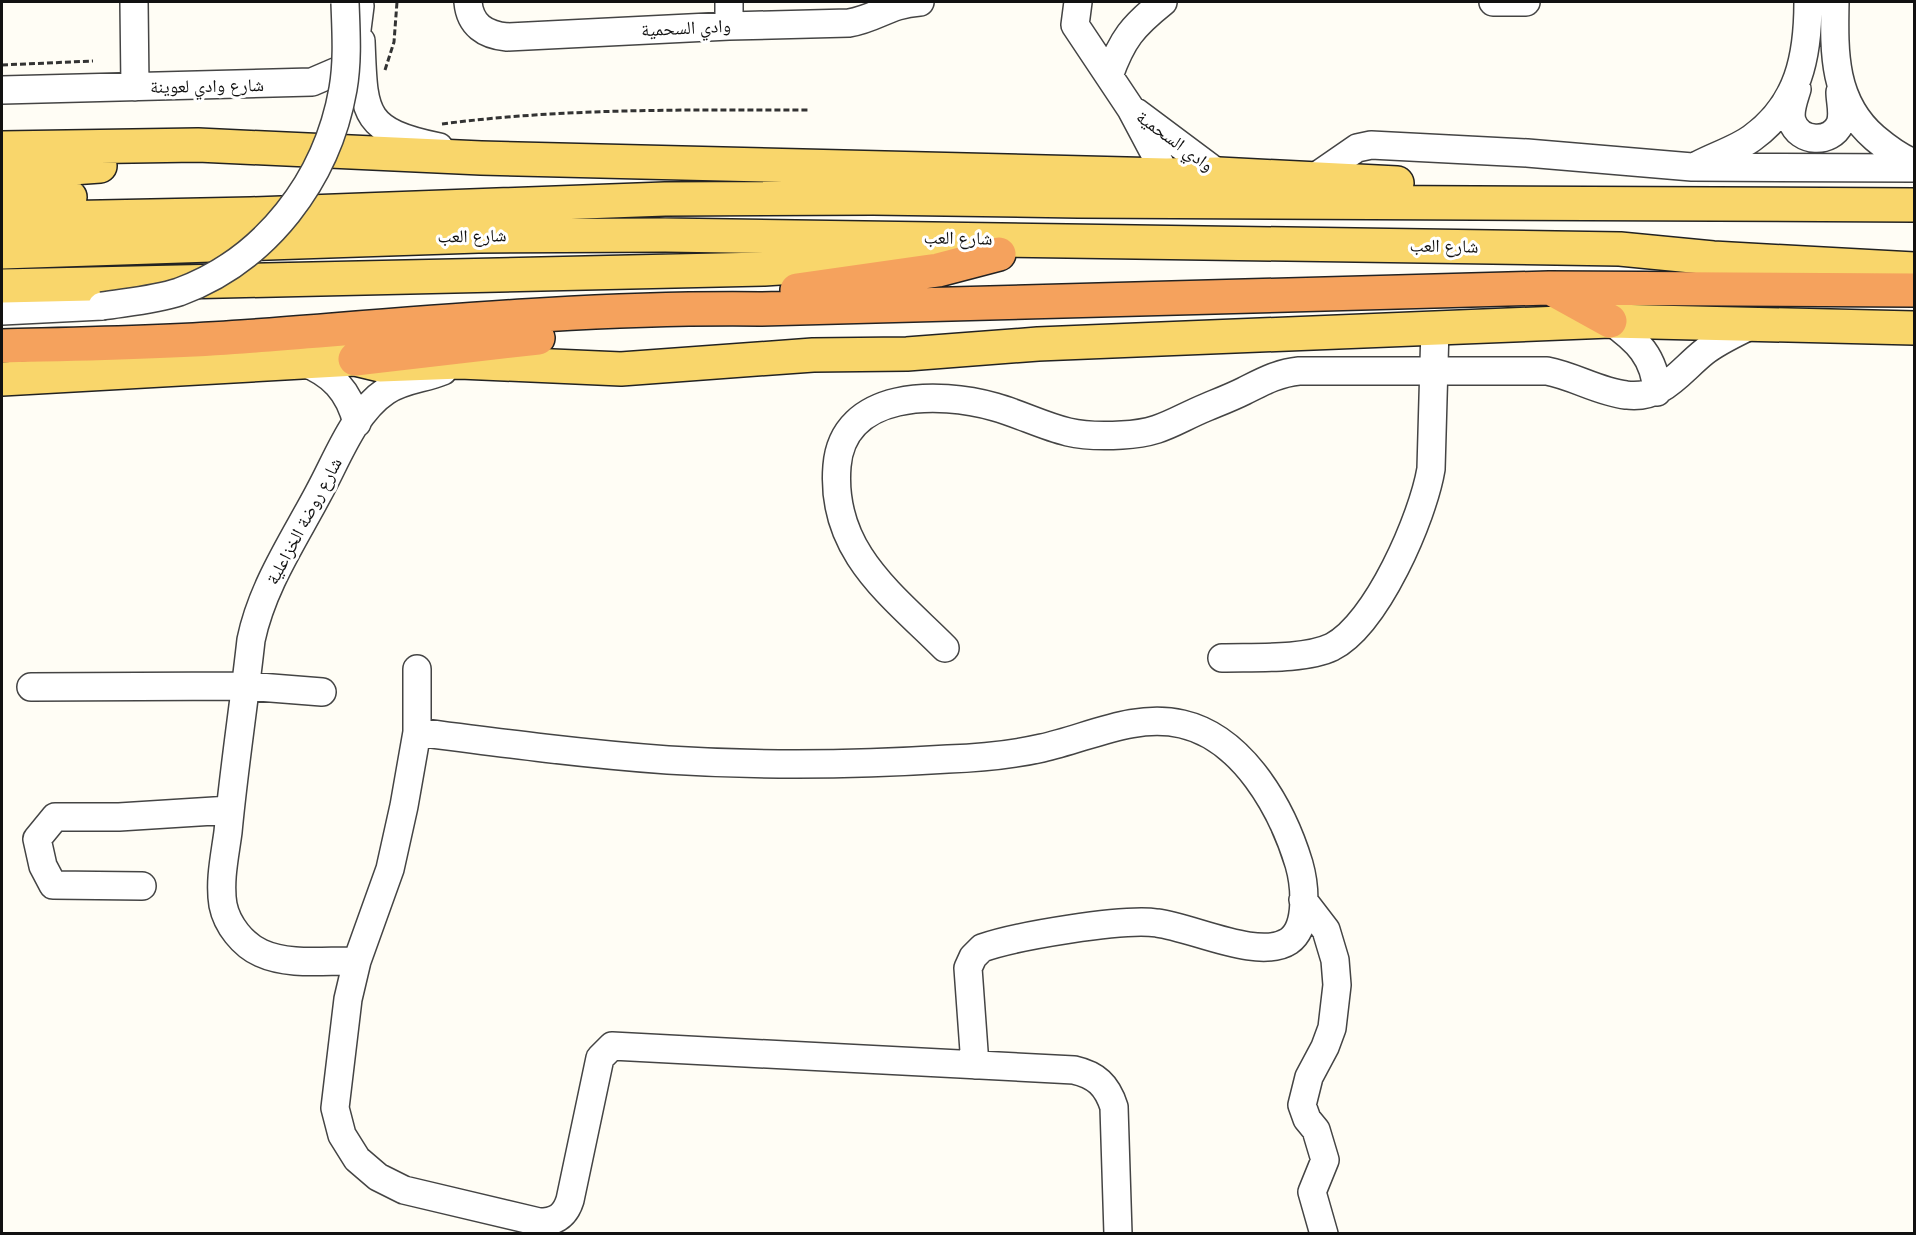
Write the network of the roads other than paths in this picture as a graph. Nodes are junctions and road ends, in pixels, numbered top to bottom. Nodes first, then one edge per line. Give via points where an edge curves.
1 (134, 2) edge
2 (468, 2) edge
3 (920, 2) edge
4 (1078, 2) edge
5 (1163, 2) edge
6 (1493, 2) edge
7 (1526, 2) edge
8 (1808, 2) edge
9 (1835, 2) edge
10 (352, 3) edge
11 (729, 14) edge
12 (1800, 73) junction
13 (1109, 76) junction
14 (1839, 81) junction
15 (135, 87) junction
16 (2, 90) edge
17 (1131, 109) junction
18 (198, 145) junction
19 (2, 148) edge
20 (481, 158) junction
21 (1914, 163) edge
22 (1692, 167) junction
23 (1914, 168) edge
24 (2, 173) edge
25 (1219, 174) junction
26 (1166, 176) junction
27 (1315, 177) junction
28 (2, 195) edge
29 (1701, 202) junction
30 (1914, 205) edge
31 (251, 214) junction
32 (2, 219) edge
33 (1062, 240) junction
34 (2, 252) edge
35 (999, 254) junction
36 (1914, 269) edge
37 (2, 285) edge
38 (1549, 288) junction
39 (1914, 290) edge
40 (692, 308) junction
41 (760, 309) junction
42 (2, 311) edge
43 (1610, 321) junction
44 (1752, 325) junction
45 (1435, 328) junction
46 (1914, 328) edge
47 (2, 346) edge
48 (356, 359) junction
49 (302, 362) junction
50 (459, 362) junction
51 (1434, 370) junction
52 (2, 379) edge
53 (1657, 392) junction
54 (357, 423) junction
55 (945, 648) dead end
56 (1222, 658) dead end
57 (417, 669) dead end
58 (246, 686) junction
59 (31, 687) dead end
60 (322, 692) dead end
61 (417, 732) junction
62 (230, 810) junction
63 (142, 886) dead end
64 (1303, 900) junction
65 (357, 961) junction
66 (975, 1065) junction
67 (1118, 1233) edge
68 (1324, 1233) edge

1 - 15 street
2 - 11 street, وادي السحمية via 479,28 495,36
3 - 11 street, وادي السحمية via 896,4 849,23
4 - 13 street, وادي السحمية via 1075,25
5 - 13 street via 1120,45
6 - 7 street
8 - 12 street via 1808,36
9 - 14 street via 1834,42
10 - 15 street, شارع وادي لعوينة via 354,53 347,67 325,79 295,85
10 - 20 street via 363,91 375,121 399,137
10 - 42 street, bridge via 340,103 313,174 283,220 243,258 178,292 102,306
12 - 14 street via 1792,121 1797,130 1814,139 1824,138 1839,126
12 - 22 street via 1781,109 1751,139
13 - 17 street, وادي السحمية
14 - 21 street via 1847,103 1868,131
15 - 16 street, شارع وادي لعوينة
17 - 25 street, وادي السحمية
17 - 26 street, وادي السحمية
18 - 19 main road
18 - 20 main road
18 - 24 main road via 122,164
20 - 26 main road
22 - 23 street
22 - 27 street via 1371,145 1357,148
25 - 26 main road
25 - 27 main road
27 - 29 main road
28 - 31 main road via 139,200
29 - 30 main road, شارع العب
29 - 31 main road, شارع العب via 676,199
31 - 32 main road, شارع العب
33 - 34 main road, شارع العب via 478,236
33 - 35 main road
33 - 36 main road, شارع العب via 1620,249
35 - 37 main road via 764,269
35 - 40 highway via 938,270
38 - 39 highway
38 - 41 highway
38 - 43 highway
40 - 41 highway
40 - 47 highway via 240,337
41 - 48 highway via 698,322
43 - 44 main road
43 - 45 main road
43 - 53 street via 1642,347 1653,368
44 - 46 main road
44 - 53 street via 1704,352
45 - 50 main road via 813,355 643,369
45 - 51 street
48 - 49 main road
48 - 50 main road via 380,365
49 - 52 main road
49 - 54 street via 328,374 338,384
50 - 54 street, شارع روضة الخزاعلية via 437,374 403,382 386,391
51 - 53 street via 1547,371 1626,395
51 - 55 street via 1283,373 1162,429 1123,435 1070,433 995,407 941,399 897,402 860,418 838,449 837,497 842,521 851,545 869,571
51 - 56 street via 1428,490 1404,551 1359,622 1331,648 1311,653
54 - 58 street, شارع روضة الخزاعلية via 270,583 255,621
57 - 61 street
58 - 59 street
58 - 60 street
58 - 62 street, شارع روضة الخزاعلية
61 - 64 street via 668,760 855,764 996,756 1042,748 1127,724 1159,720 1185,724 1231,749 1255,776 1291,839 1302,875
61 - 65 street via 390,869
62 - 63 street via 55,817 37,839 43,866 53,885
62 - 65 street, شارع روضة الخزاعلية via 223,906 230,925 243,941 260,953 279,959
64 - 66 street via 1301,927 1289,941 1271,948 1251,949 1154,922 1089,928 982,948 968,968
64 - 68 street via 1326,930 1337,985 1332,1028 1309,1077 1302,1105 1317,1130 1325,1160 1312,1192
65 - 66 street via 342,1029 334,1108 342,1135 357,1159 378,1177 404,1190 539,1222 560,1218 567,1210 600,1058 612,1046
66 - 67 street via 1074,1070 1101,1081 1114,1107

